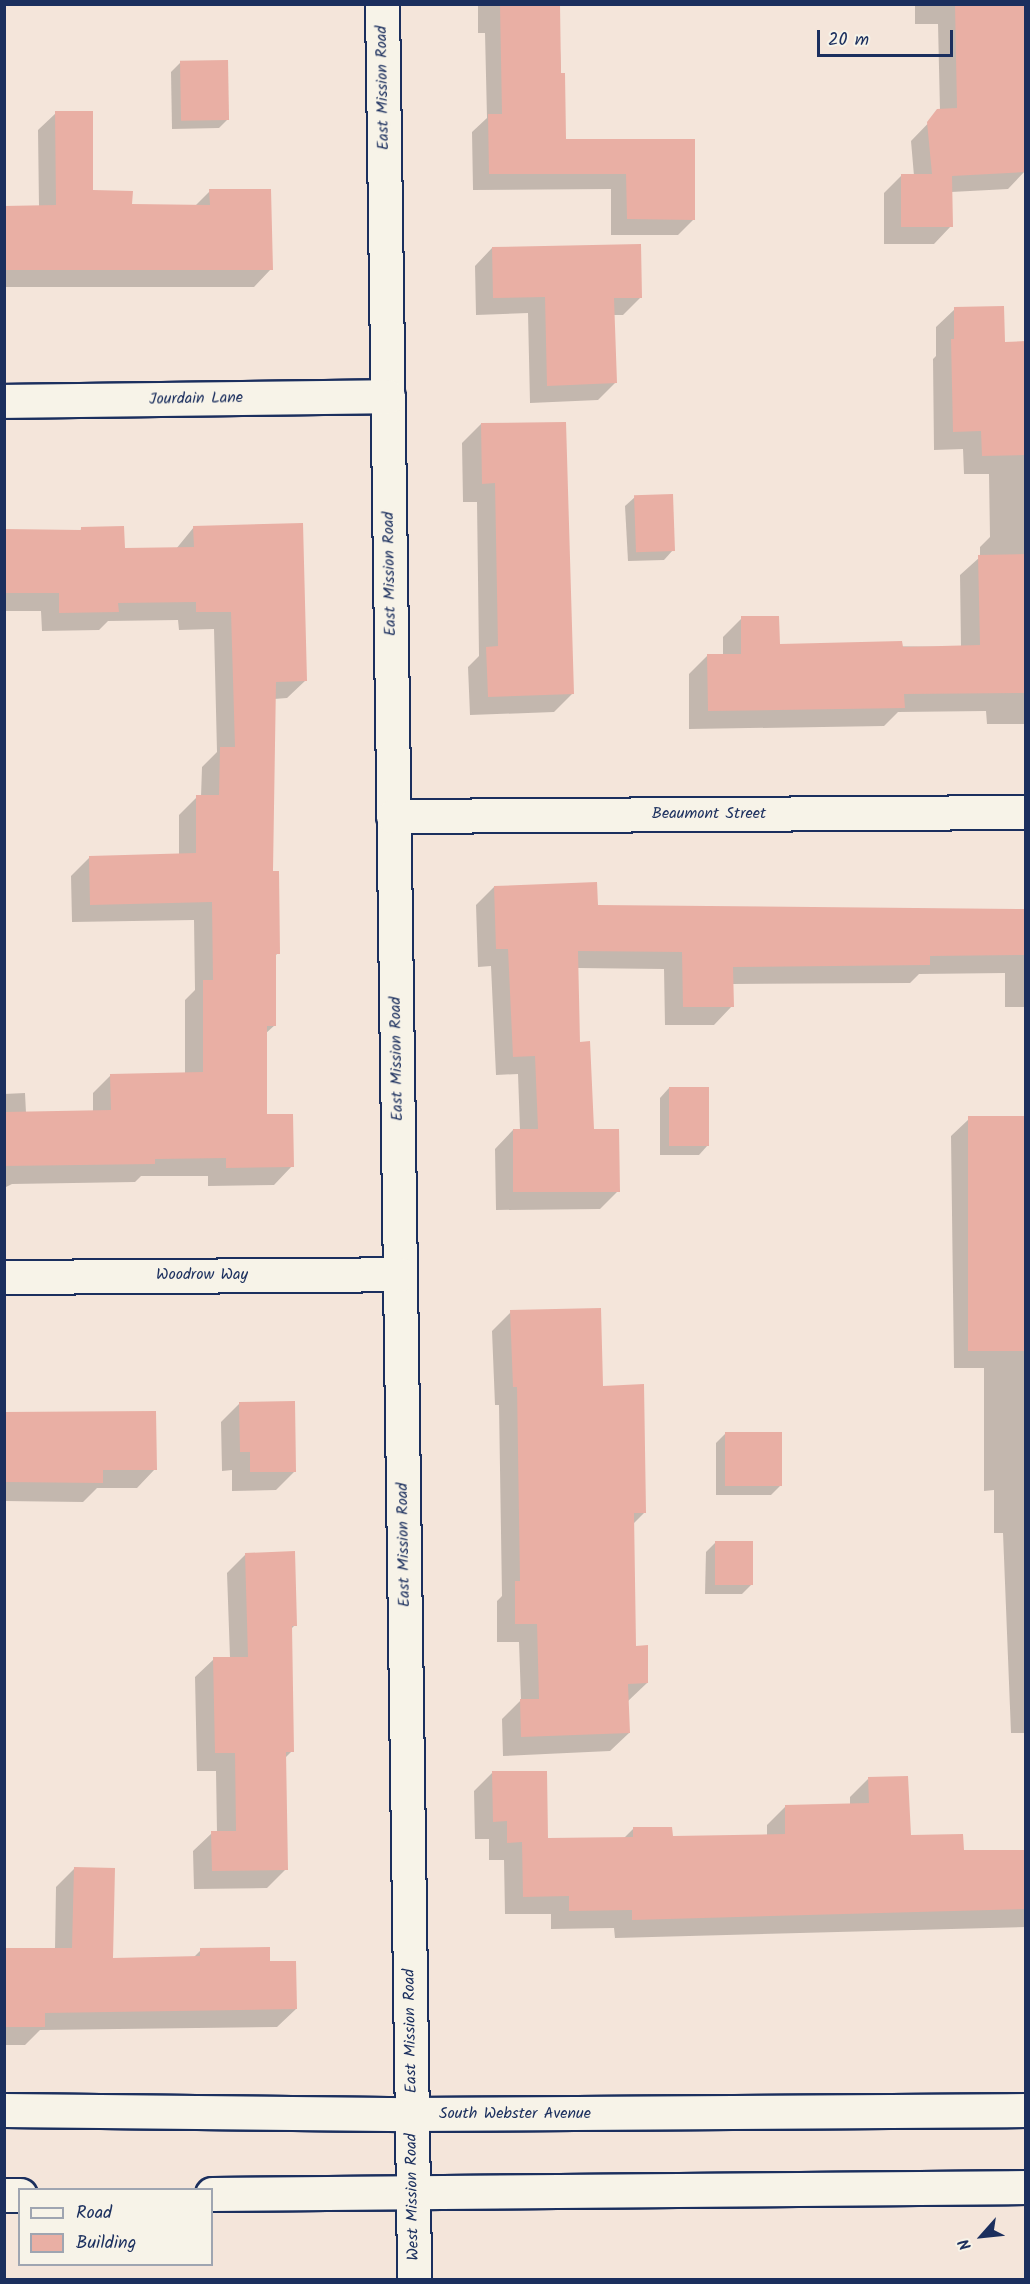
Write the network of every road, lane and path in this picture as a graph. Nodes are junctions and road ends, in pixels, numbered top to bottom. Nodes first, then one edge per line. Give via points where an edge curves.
1 (382, 4) edge
2 (388, 396) junction
3 (4, 401) edge
4 (1026, 812) edge
5 (393, 816) junction
6 (400, 1274) junction
7 (4, 1277) edge
8 (4, 2109) edge
9 (1026, 2110) edge
10 (412, 2114) junction
11 (1026, 2187) edge
12 (412, 2192) junction
13 (213, 2194) edge
14 (414, 2280) edge

1 - 2 street, East Mission Road
2 - 3 street, Jourdain Lane
2 - 5 street, East Mission Road
4 - 5 street, Beaumont Street
5 - 6 street, East Mission Road
6 - 7 street, Woodrow Way
6 - 10 street, East Mission Road
8 - 10 street, South Webster Avenue
9 - 10 street, South Webster Avenue
10 - 12 street, West Mission Road
11 - 12 street
12 - 13 street
12 - 14 street, West Mission Road

